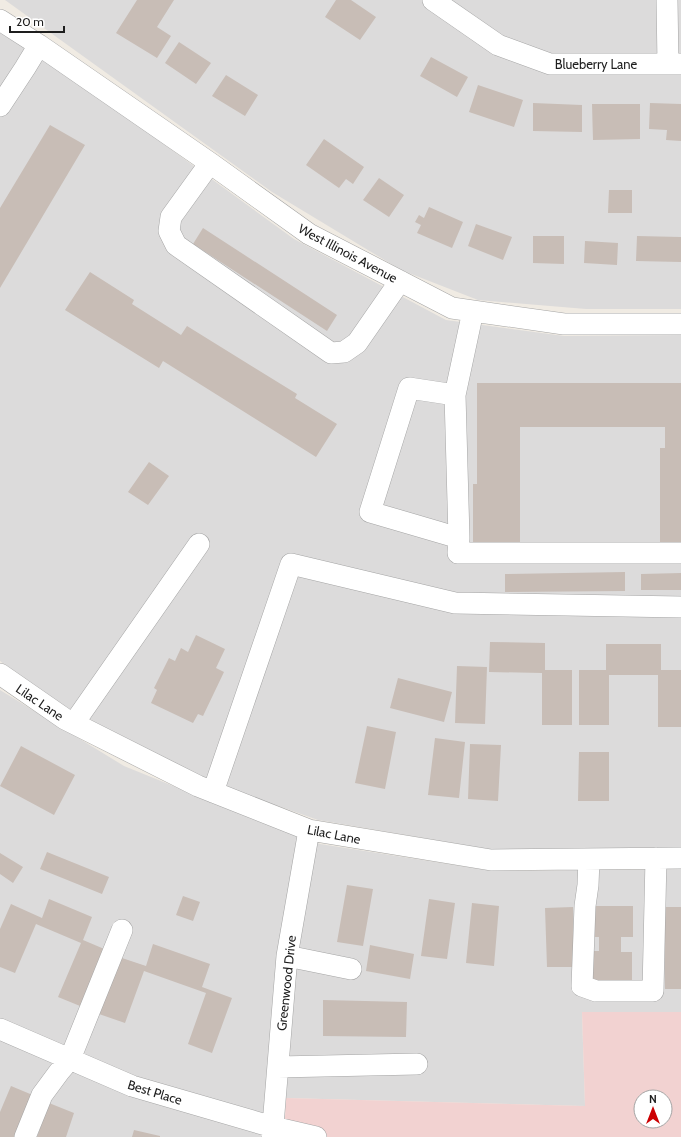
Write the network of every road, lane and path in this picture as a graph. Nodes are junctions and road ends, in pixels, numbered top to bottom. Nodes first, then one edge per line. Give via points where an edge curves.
1 (433, 0) edge
2 (667, 0) edge
3 (0, 20) edge
4 (39, 45) junction
5 (674, 64) edge
6 (0, 106) edge
7 (210, 163) junction
8 (400, 281) junction
9 (472, 311) junction
10 (681, 324) edge
11 (455, 394) junction
12 (459, 538) junction
13 (199, 544) dead end
14 (681, 553) edge
15 (681, 607) edge
16 (0, 674) edge
17 (74, 724) junction
18 (213, 792) junction
19 (310, 830) junction
20 (656, 858) junction
21 (681, 858) edge
22 (590, 859) junction
23 (122, 930) dead end
24 (287, 956) junction
25 (351, 969) dead end
26 (0, 1029) edge
27 (70, 1059) junction
28 (417, 1064) dead end
29 (278, 1067) junction
30 (272, 1132) edge
31 (25, 1137) edge
32 (316, 1137) edge

1 - 5 street, Blueberry Lane via 498,45 550,64
2 - 5 street
3 - 4 street, West Illinois Avenue
4 - 6 street
4 - 7 street, West Illinois Avenue
7 - 8 street, West Illinois Avenue via 309,234
7 - 8 street via 171,217 169,231 176,245 331,353 344,352 357,343
8 - 9 street, West Illinois Avenue via 452,308
9 - 10 street, West Illinois Avenue via 564,324
9 - 11 street
11 - 12 street
11 - 12 street via 409,388 370,512
12 - 14 street via 458,552
13 - 17 street
15 - 18 street via 455,603 291,564
16 - 17 street, Lilac Lane
17 - 18 street, Lilac Lane
18 - 19 street, Lilac Lane
19 - 22 street, Lilac Lane via 491,860
19 - 24 street, Greenwood Drive
20 - 21 street, Lilac Lane
20 - 22 street, Lilac Lane
20 - 22 street via 653,991 596,991 582,986 584,906
23 - 27 street
24 - 25 street
24 - 29 street, Greenwood Drive
26 - 27 street, Best Place
27 - 30 street, Best Place via 132,1086
27 - 31 street via 42,1095
28 - 29 street
29 - 30 street, Greenwood Drive
30 - 32 street, Best Place

